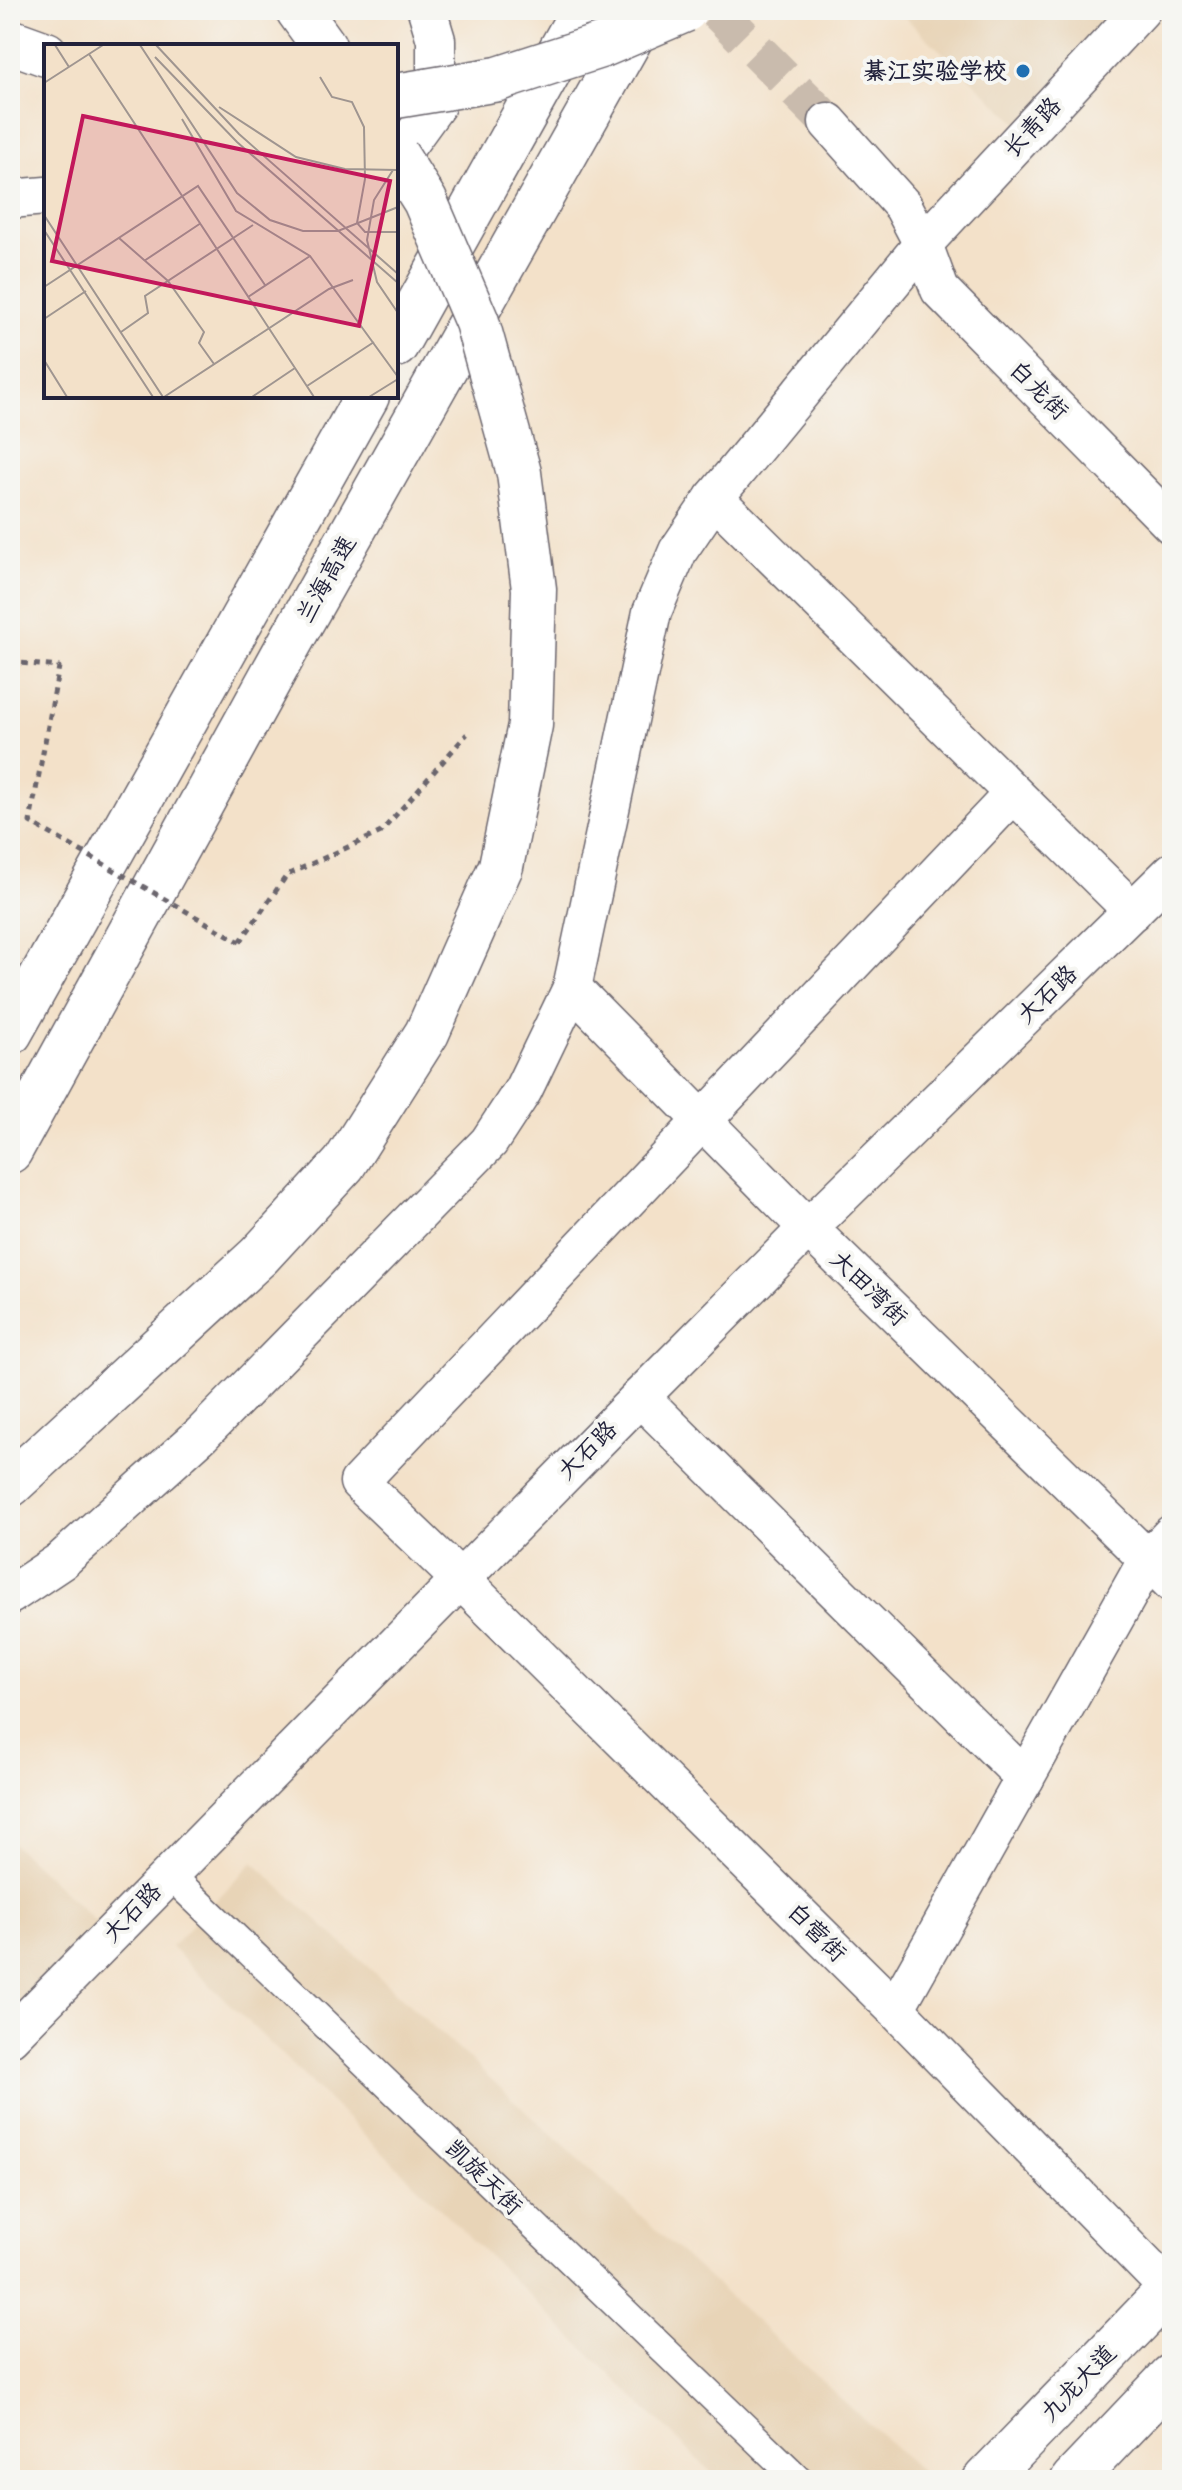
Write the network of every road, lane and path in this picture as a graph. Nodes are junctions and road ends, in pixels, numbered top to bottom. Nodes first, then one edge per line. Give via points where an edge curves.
1 (298, 10) edge
2 (427, 10) edge
3 (583, 10) edge
4 (646, 10) edge
5 (685, 10) edge
6 (1141, 10) edge
7 (10, 41) edge
8 (323, 44) edge
9 (44, 53) edge
10 (398, 96) edge
11 (828, 122) tunnel mouth
12 (398, 155) edge
13 (398, 161) edge
14 (923, 244) junction
15 (398, 341) edge
16 (366, 398) edge
17 (714, 498) junction
18 (1172, 525) edge
19 (10, 662) edge
20 (467, 734) dead end
21 (1013, 794) junction
22 (1172, 872) edge
23 (1133, 911) junction
24 (572, 988) junction
25 (10, 1033) edge
26 (703, 1121) junction
27 (10, 1151) edge
28 (808, 1228) junction
29 (640, 1397) junction
30 (10, 1485) edge
31 (1164, 1559) edge
32 (459, 1578) junction
33 (10, 1595) edge
34 (1025, 1778) junction
35 (169, 1874) junction
36 (895, 2009) junction
37 (10, 2037) edge
38 (1171, 2290) edge
39 (1172, 2376) edge
40 (799, 2480) edge
41 (985, 2480) edge
42 (1073, 2480) edge

1 - 8 main road
2 - 12 street via 436,40 436,105
3 - 15 main road
4 - 27 main road, 兰海高速
5 - 10 main road, bridge via 603,45 498,79
6 - 14 street, 长青路
7 - 9 main road
11 - 14 street, 白龙街 via 903,206
13 - 30 main road, bridge via 425,201 477,322 519,473 534,589 530,725 501,866 427,1033 344,1164 259,1256
14 - 17 street, 长青路
14 - 18 street, 白龙街 via 940,290
16 - 25 main road
17 - 21 street
17 - 24 street, 长青路 via 678,551 652,612
19 - 20 path, bridge via 59,667 30,822 240,942 287,875 381,832
21 - 23 street
21 - 26 street
22 - 23 street, 大石路
23 - 28 street, 大石路
24 - 26 street, 大田湾街
24 - 33 street, 长青路 via 523,1090 489,1142 202,1434 61,1561
26 - 28 street, 大田湾街
26 - 32 street, 白营街 via 359,1482
28 - 29 street, 大石路
28 - 31 street, 大田湾街
29 - 32 street, 大石路
29 - 34 street
31 - 34 street
32 - 35 street, 大石路
32 - 36 street, 白营街
34 - 36 street
35 - 37 street, 大石路
35 - 40 street, 凯旋天街
36 - 38 street, 白营街
38 - 41 main road, 九龙大道
39 - 42 main road

